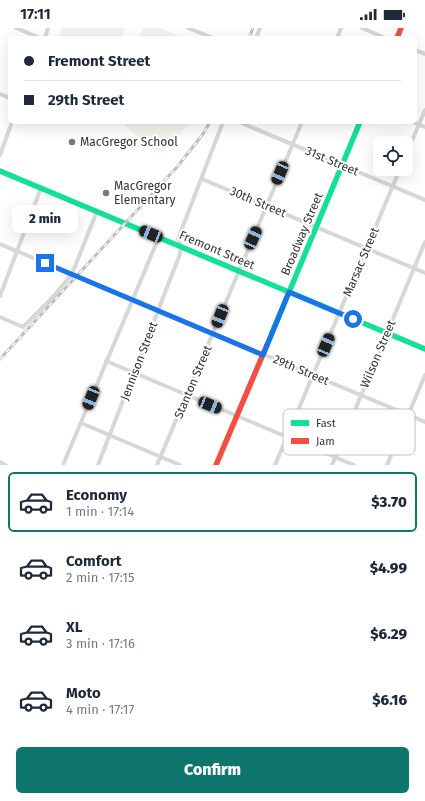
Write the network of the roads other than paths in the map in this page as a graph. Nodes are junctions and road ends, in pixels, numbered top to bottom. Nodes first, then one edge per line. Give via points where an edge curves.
1 (16, 28) edge
2 (188, 28) edge
3 (362, 28) edge
4 (35, 36) edge
5 (207, 36) edge
6 (380, 36) edge
7 (425, 110) edge
8 (11, 124) edge
9 (222, 124) edge
10 (244, 124) edge
11 (301, 124) edge
12 (359, 124) edge
13 (419, 125) junction
14 (425, 127) edge
15 (413, 139) edge
16 (293, 144) junction
17 (0, 155) edge
18 (342, 165) junction
19 (0, 171) edge
20 (397, 176) edge
21 (202, 179) junction
22 (393, 186) junction
23 (41, 188) junction
24 (425, 200) edge
25 (267, 206) junction
26 (97, 211) junction
27 (318, 227) junction
28 (159, 237) junction
29 (425, 242) edge
30 (0, 244) edge
31 (181, 247) junction
32 (367, 248) junction
33 (17, 251) junction
34 (414, 268) junction
35 (239, 271) junction
36 (425, 273) edge
37 (72, 274) junction
38 (289, 292) junction
39 (0, 296) edge
40 (133, 300) junction
41 (159, 310) junction
42 (339, 313) junction
43 (0, 318) edge
44 (387, 333) junction
45 (213, 334) junction
46 (425, 349) edge
47 (263, 355) junction
48 (106, 361) junction
49 (134, 373) junction
50 (425, 375) edge
51 (313, 376) junction
52 (361, 395) junction
53 (186, 396) junction
54 (299, 409) edge
55 (355, 409) edge
56 (394, 409) edge
57 (411, 409) edge
58 (236, 416) junction
59 (415, 418) edge
60 (425, 422) edge
61 (81, 423) junction
62 (110, 435) junction
63 (283, 436) edge
64 (283, 447) edge
65 (330, 455) edge
66 (391, 455) edge
67 (161, 457) junction
68 (335, 457) junction
69 (63, 465) edge
70 (98, 465) edge
71 (158, 465) edge
72 (180, 465) edge
73 (216, 465) edge
74 (275, 465) edge
75 (332, 465) edge
76 (354, 465) edge
77 (387, 465) edge

1 - 4 street
2 - 5 street
3 - 6 street
7 - 13 street
8 - 17 street
9 - 21 street, Jennison Street
10 - 16 street, 31st Street
11 - 16 street, Stanton Street
12 - 18 street, Broadway Street
13 - 14 street
13 - 15 street
16 - 18 street, 31st Street
16 - 25 street, Stanton Street
18 - 22 street, 31st Street
18 - 27 street, Broadway Street
19 - 23 street, Fremont Street
20 - 22 street, Marsac Street
21 - 25 street, 30th Street
21 - 31 street, Jennison Street via 178,239
22 - 24 street, 31st Street
22 - 32 street, Marsac Street
23 - 26 street, Fremont Street
23 - 33 street
25 - 27 street, 30th Street
25 - 35 street, Stanton Street
26 - 28 street, Fremont Street
26 - 37 street
27 - 32 street, 30th Street
27 - 38 street, Broadway Street
28 - 31 street, Fremont Street
28 - 40 street
29 - 34 street, Wilson Street
30 - 33 street, 29th Street
31 - 35 street, Fremont Street
31 - 41 street, Jennison Street
32 - 34 street, 30th Street
32 - 42 street, Marsac Street
33 - 37 street, 29th Street
33 - 39 street
34 - 36 street, 30th Street
34 - 44 street, Wilson Street
35 - 38 street, Fremont Street
35 - 45 street, Stanton Street
37 - 40 street, 29th Street
37 - 43 street via 22,327
38 - 42 street, Fremont Street
38 - 47 street, Broadway Street
40 - 41 street, 29th Street
40 - 48 street
41 - 45 street, 29th Street
41 - 49 street, Jennison Street
42 - 44 street, Fremont Street
42 - 51 street, Marsac Street
44 - 46 street, Fremont Street
44 - 52 street, Wilson Street
45 - 47 street, 29th Street
45 - 53 street, Stanton Street
47 - 51 street, 29th Street
47 - 58 street, Broadway Street
48 - 49 street
48 - 61 street
49 - 53 street
49 - 62 street, Jennison Street
50 - 57 street
51 - 52 street, 29th Street
51 - 54 street, Marsac Street
52 - 55 street, Wilson Street
52 - 56 street, 29th Street
53 - 58 street
53 - 67 street, Stanton Street
58 - 63 street
58 - 73 street, Broadway Street
59 - 60 street, 29th Street
61 - 62 street
61 - 69 street
62 - 67 street
62 - 70 street, Jennison Street
64 - 74 street, Marsac Street
65 - 68 street
66 - 77 street
67 - 71 street, Stanton Street
67 - 72 street
68 - 75 street, Wilson Street
68 - 76 street

